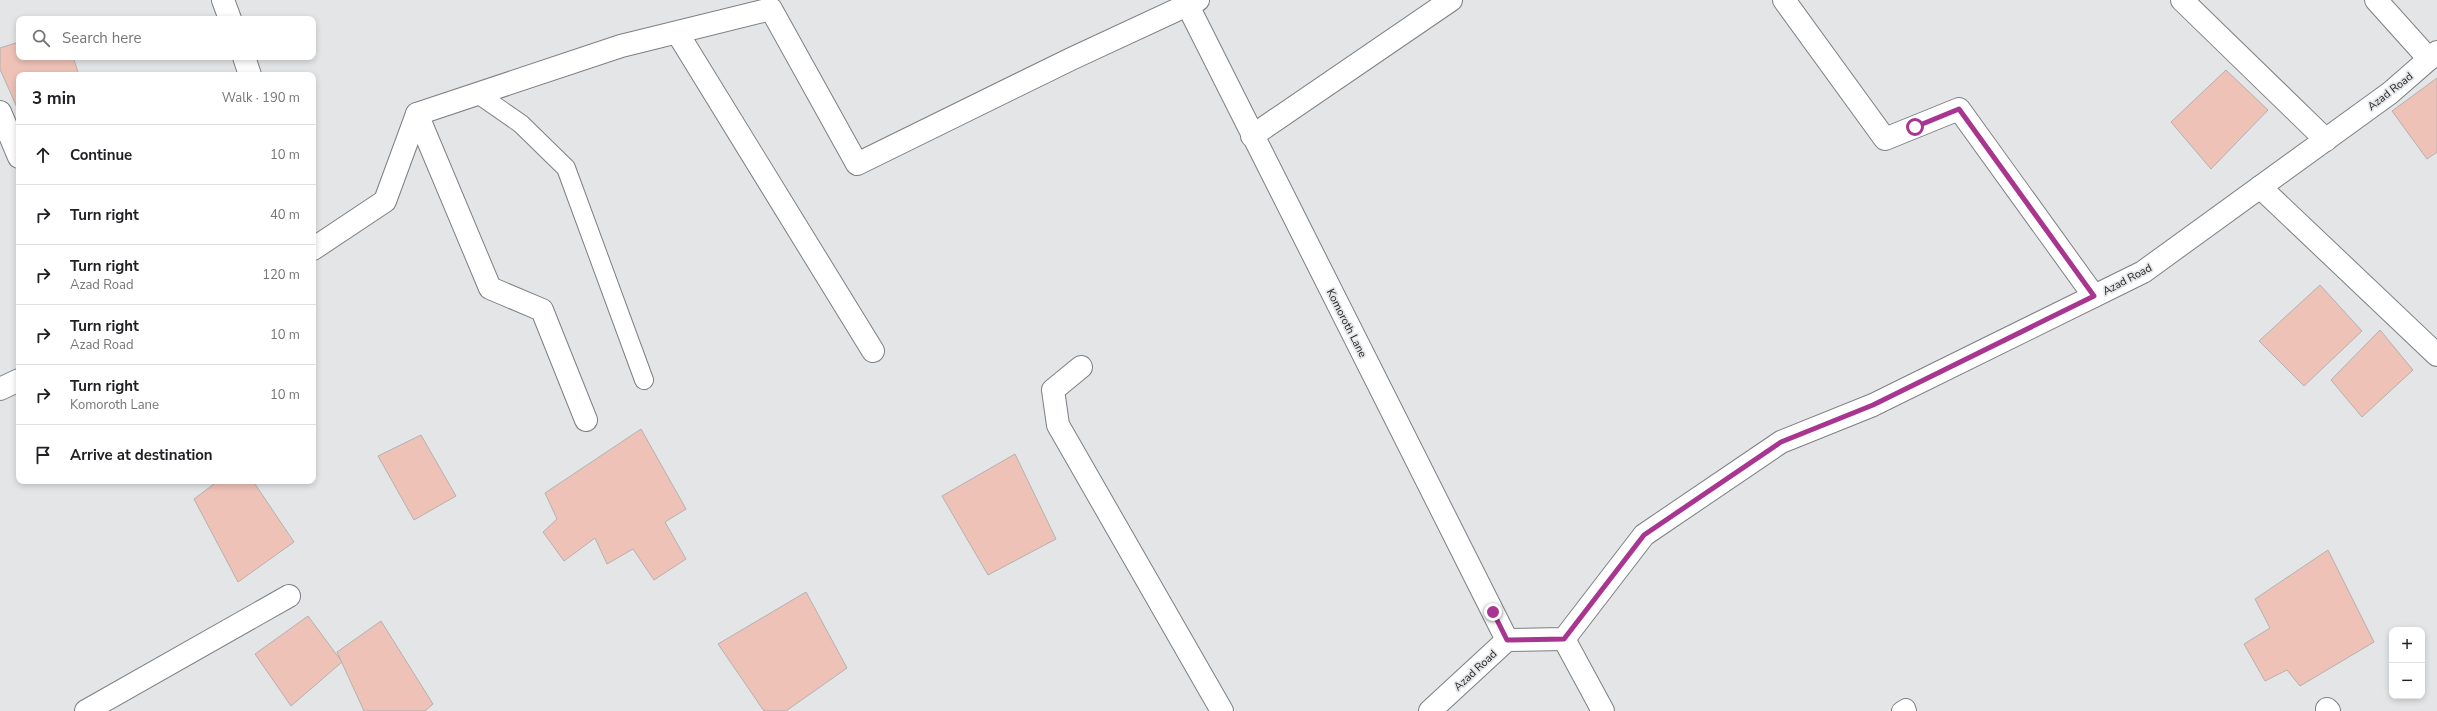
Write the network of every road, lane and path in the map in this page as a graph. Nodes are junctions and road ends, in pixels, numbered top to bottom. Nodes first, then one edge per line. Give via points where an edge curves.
1 (223, 0) edge
2 (1451, 0) edge
3 (1784, 0) edge
4 (2182, 0) edge
5 (2376, 0) edge
6 (1193, 3) edge
7 (229, 16) edge
8 (678, 34) junction
9 (2433, 56) edge
10 (245, 60) edge
11 (249, 72) edge
12 (478, 94) junction
13 (0, 112) edge
14 (417, 114) junction
15 (1252, 136) junction
16 (2326, 140) junction
17 (16, 150) edge
18 (2260, 187) junction
19 (316, 246) edge
20 (2094, 296) junction
21 (873, 351) dead end
22 (2437, 355) edge
23 (1081, 367) dead end
24 (644, 380) dead end
25 (16, 381) edge
26 (0, 389) edge
27 (586, 420) dead end
28 (289, 596) dead end
29 (1564, 639) junction
30 (1507, 640) junction
31 (86, 711) edge
32 (1222, 711) edge
33 (1430, 711) edge
34 (1603, 711) edge
35 (1901, 711) edge
36 (1907, 711) edge

1 - 7 street
2 - 15 street
3 - 20 street via 1885,139 1959,109
4 - 16 street
5 - 9 street
6 - 8 street via 1073,58 857,164 771,9
6 - 15 street, Komoroth Lane
8 - 12 street via 621,46
8 - 21 street
9 - 16 street, Azad Road via 2390,93
10 - 11 street
12 - 14 street
12 - 24 lane via 521,124 566,168
13 - 17 street
14 - 19 street via 384,201
14 - 27 street via 490,288 542,310
15 - 30 street, Komoroth Lane
16 - 18 street, Azad Road
18 - 20 street, Azad Road via 2143,272
18 - 22 street
20 - 29 street, Azad Road via 1873,405 1781,442 1644,535
23 - 32 street via 1053,390 1058,425
25 - 26 street
28 - 31 street
29 - 30 street
29 - 34 street
30 - 33 street, Azad Road
35 - 36 lane via 1906,708

